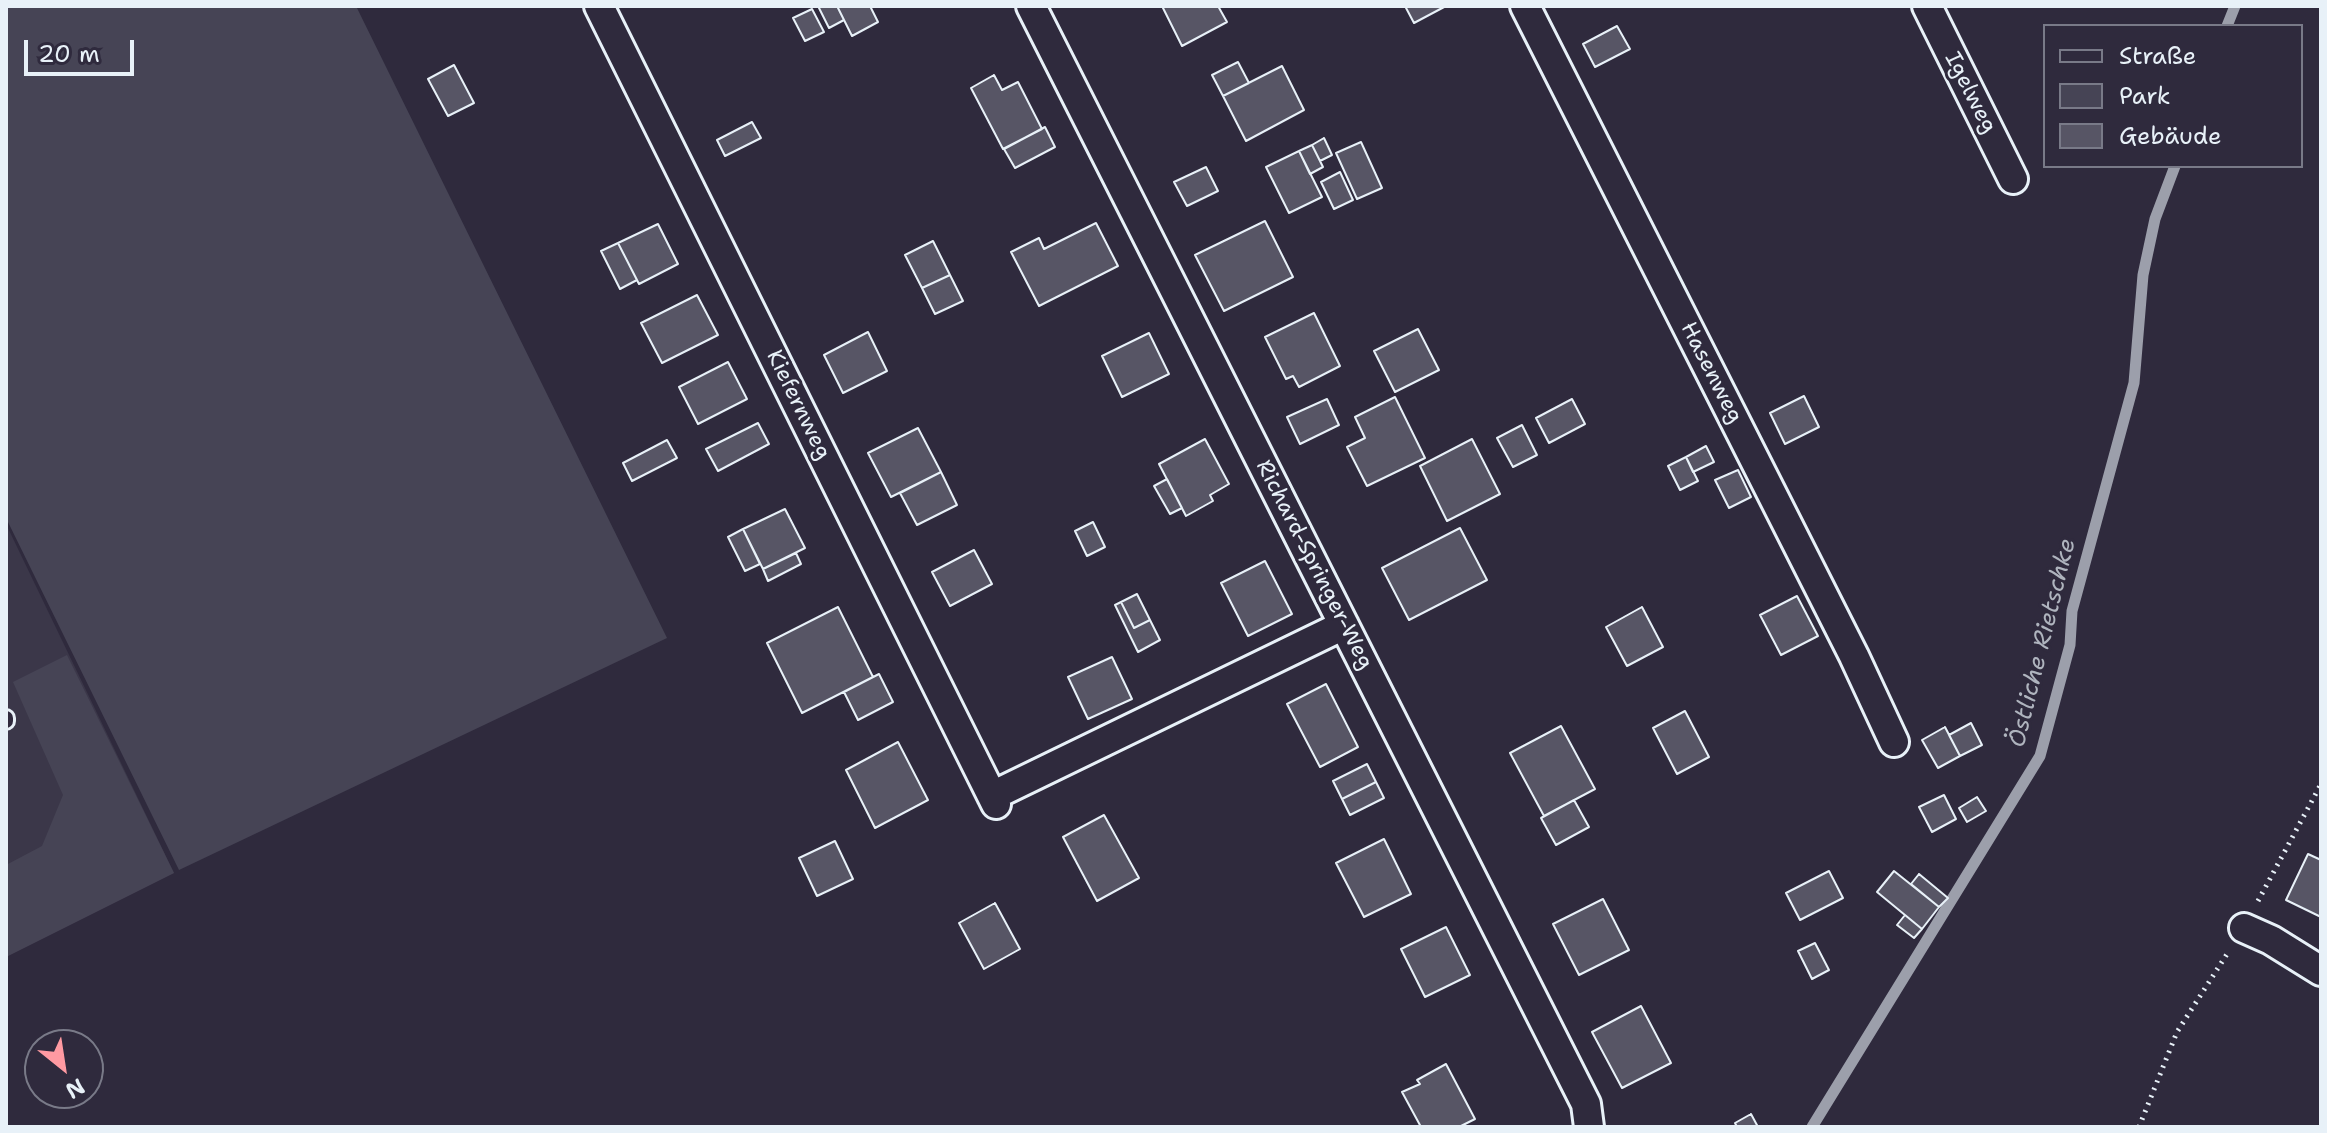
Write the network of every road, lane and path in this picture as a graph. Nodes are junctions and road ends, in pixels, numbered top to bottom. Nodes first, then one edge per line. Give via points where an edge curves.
1 (599, 6) edge
2 (1031, 6) edge
3 (1525, 6) edge
4 (1927, 6) edge
5 (2013, 179) dead end
6 (1344, 625) junction
7 (1894, 742) dead end
8 (2321, 784) edge
9 (2244, 928) junction
10 (2321, 971) edge
11 (1589, 1127) edge
12 (2139, 1127) edge

1 - 6 street, Kiefernweg via 994,800
2 - 6 street, Richard-Springer-Weg
3 - 7 street, Hasenweg
4 - 5 street, Igelweg
6 - 11 street, Richard-Springer-Weg via 1586,1104
8 - 9 path
9 - 10 street
9 - 12 path via 2177,1032

